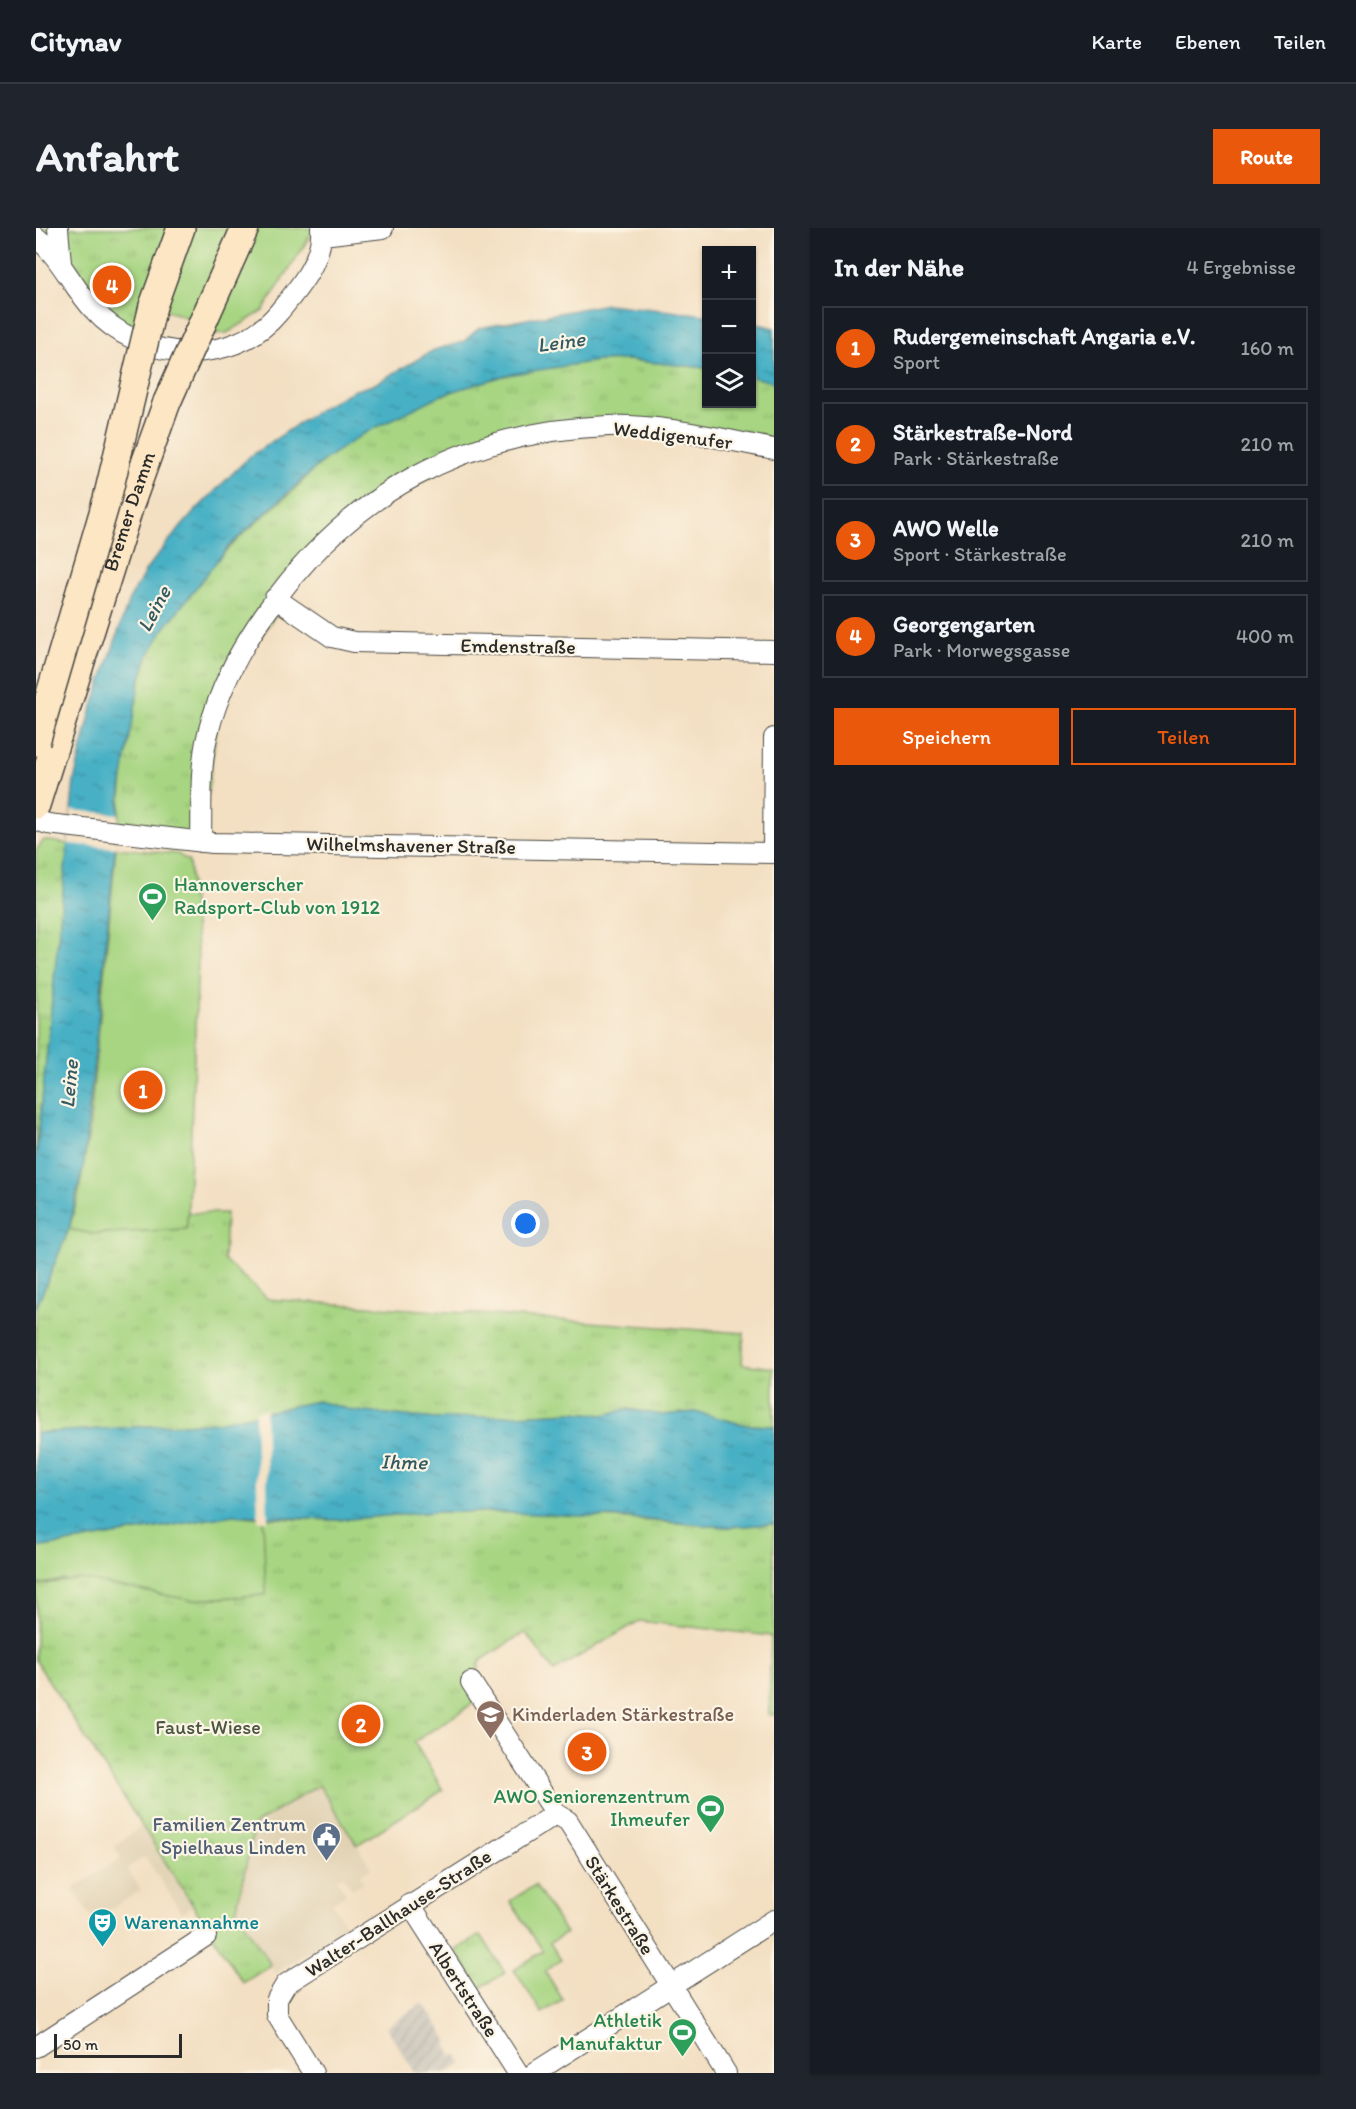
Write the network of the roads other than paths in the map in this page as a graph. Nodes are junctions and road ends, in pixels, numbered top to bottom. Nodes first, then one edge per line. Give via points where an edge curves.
1 (58, 228) edge
2 (181, 228) edge
3 (245, 228) edge
4 (383, 228) edge
5 (321, 231) edge
6 (36, 237) edge
7 (60, 263) junction
8 (774, 449) edge
9 (275, 598) junction
10 (774, 651) edge
11 (774, 738) edge
12 (36, 742) edge
13 (40, 816) edge
14 (201, 842) junction
15 (774, 853) edge
16 (471, 1682) dead end
17 (555, 1814) junction
18 (410, 1904) junction
19 (774, 1920) edge
20 (206, 1936) dead end
21 (671, 1987) junction
22 (36, 2047) edge
23 (313, 2073) edge
24 (518, 2073) edge
25 (534, 2073) edge
26 (726, 2073) edge

1 - 7 street
2 - 12 main road, Bremer Damm, bridge via 153,306 107,498
3 - 13 main road, Bremer Damm, bridge via 167,402 130,505
4 - 5 street
5 - 7 street via 314,262 271,322 254,335 211,352 163,350 132,338 94,310
6 - 7 street
8 - 9 street, Weddigenufer via 707,436 609,426 543,432 480,447 386,491 326,540
9 - 10 street, Emdenstraße via 332,637 354,642
9 - 14 street, Weddigenufer via 238,658 208,734 203,763
11 - 15 street
13 - 14 street, Wilhelmshavener Straße
14 - 15 street, Wilhelmshavener Straße
16 - 17 street, Stärkestraße via 498,1734
17 - 18 street, Walter-Ballhause-Straße
17 - 21 street, Stärkestraße via 568,1821
18 - 23 street, Walter-Ballhause-Straße via 286,1984 277,1998 277,2015
18 - 24 street, Albertstraße
19 - 21 street
20 - 22 street
21 - 25 street
21 - 26 street, Stärkestraße

